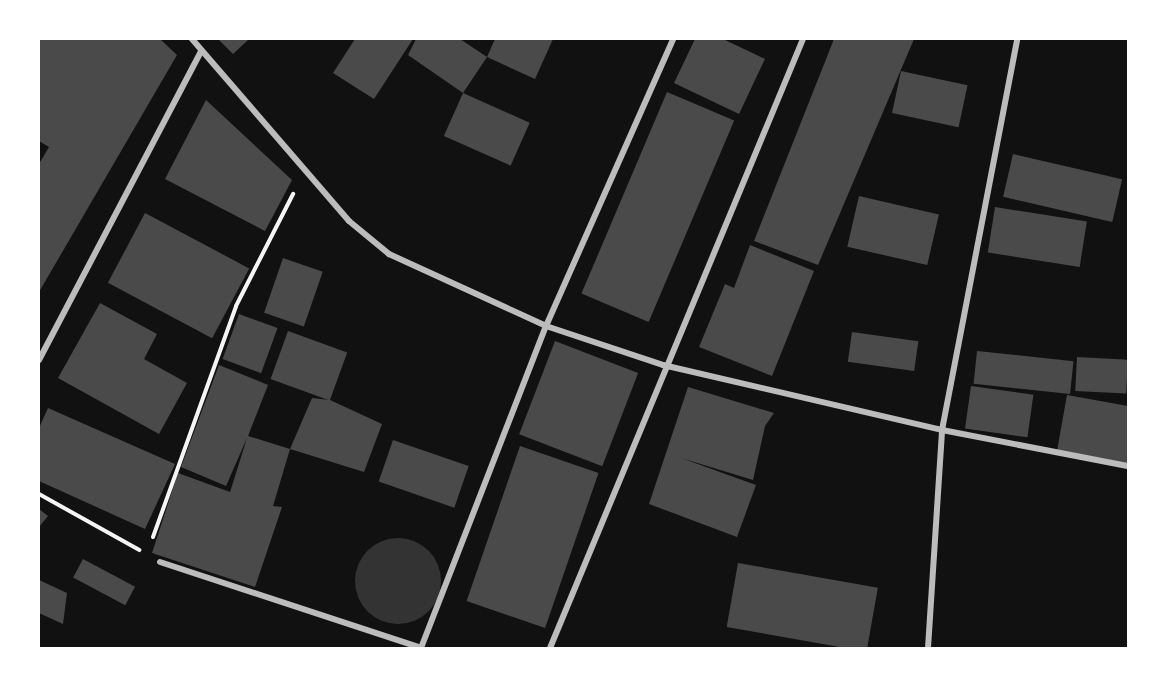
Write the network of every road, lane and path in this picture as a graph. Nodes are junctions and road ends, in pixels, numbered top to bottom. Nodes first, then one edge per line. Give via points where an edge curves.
1 (192, 39) edge
2 (673, 39) edge
3 (803, 39) edge
4 (1017, 39) edge
5 (201, 51) junction
6 (305, 170) junction
7 (546, 326) junction
8 (39, 360) edge
9 (663, 365) junction
10 (942, 430) junction
11 (1128, 466) edge
12 (39, 494) edge
13 (147, 555) junction
14 (160, 562) joint
15 (421, 648) edge
16 (550, 648) edge
17 (928, 648) edge

1 - 5 street
2 - 7 street
3 - 9 street
4 - 10 street
5 - 6 street
5 - 8 street
6 - 7 street via 348,220 389,254
6 - 13 path via 236,306
7 - 9 street
7 - 15 street
9 - 10 street
9 - 16 street
10 - 11 street
10 - 17 street
12 - 13 path
13 - 14 path
14 - 15 street

